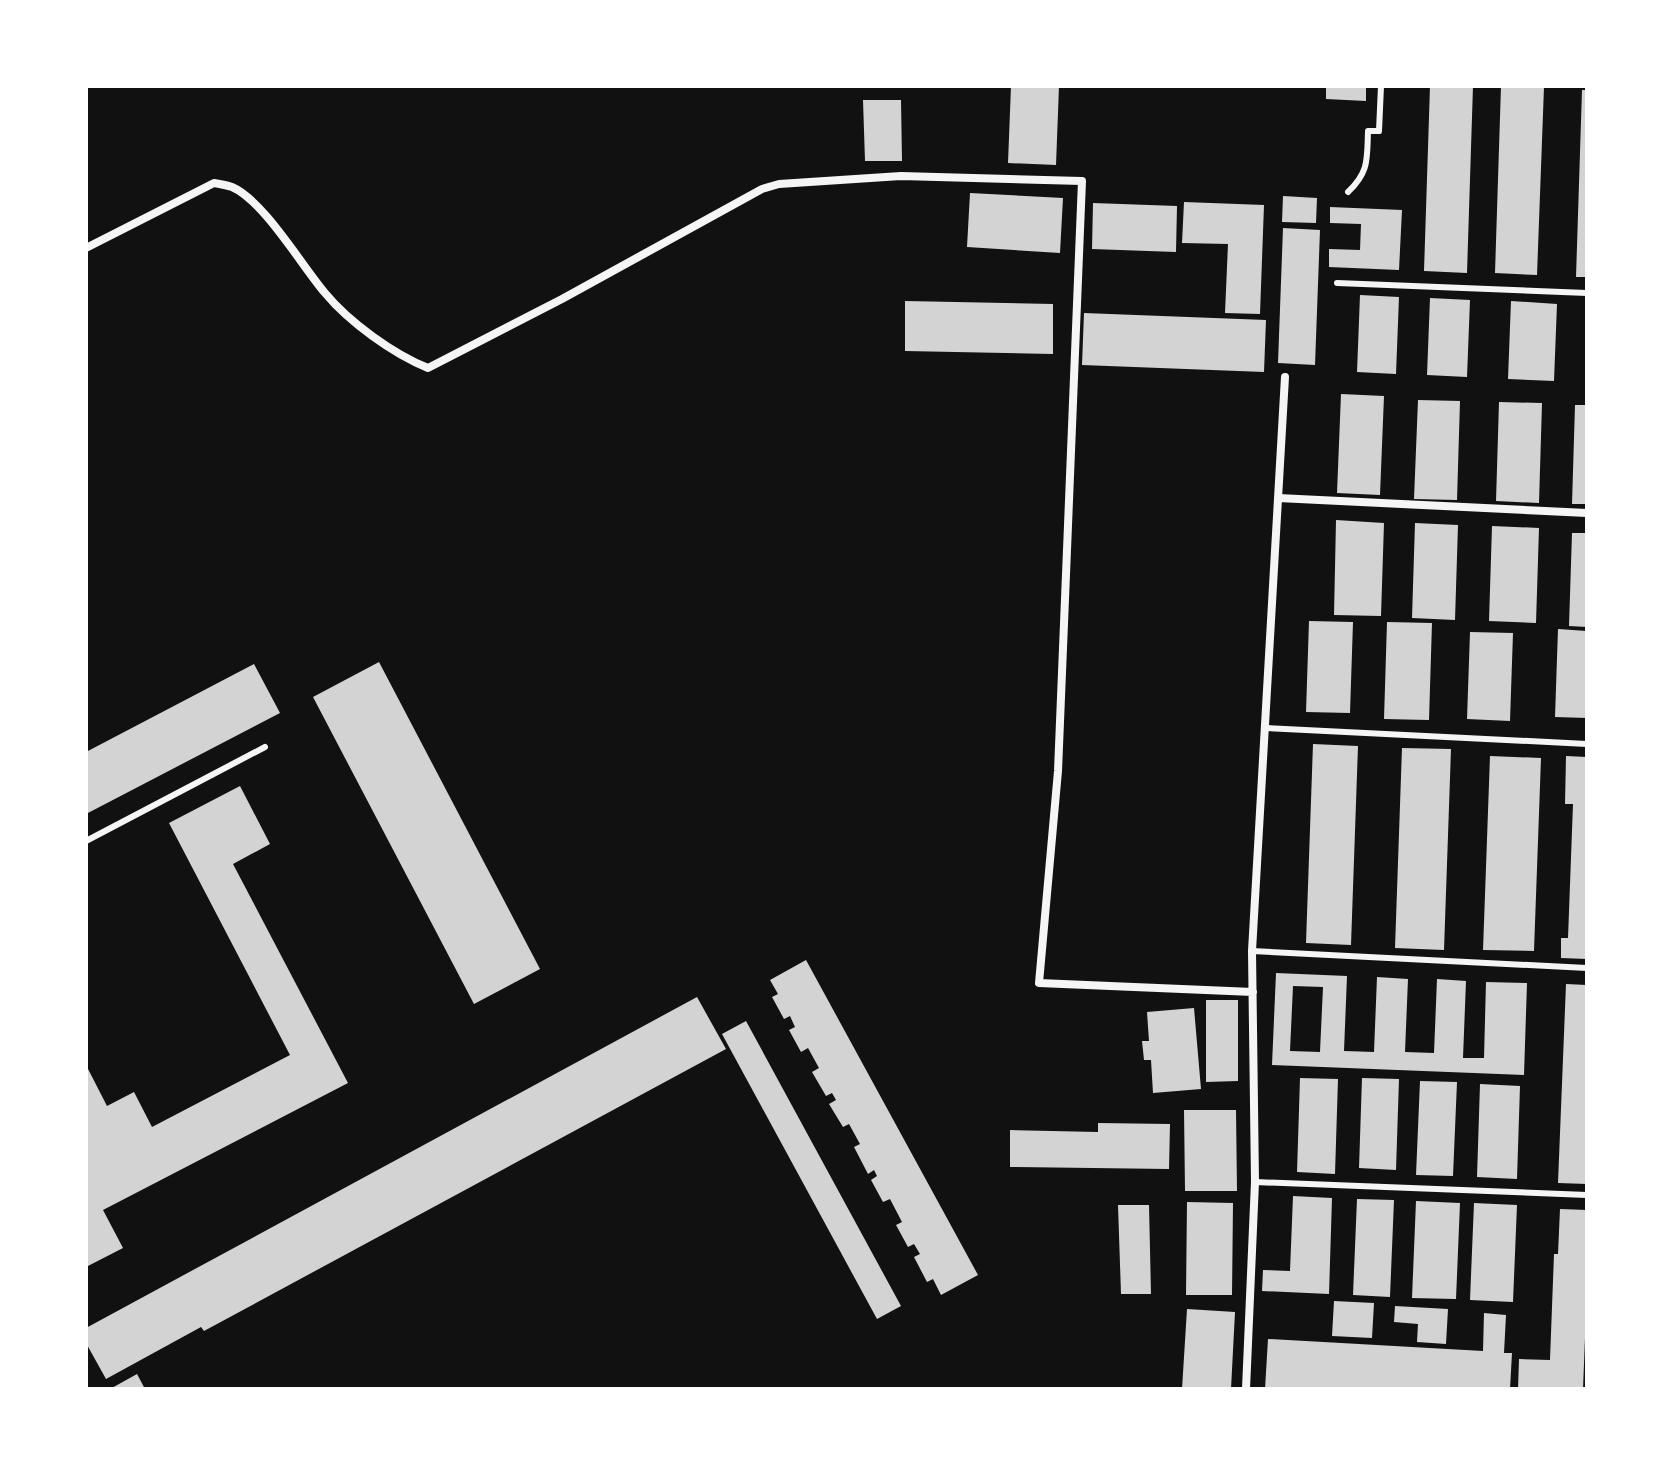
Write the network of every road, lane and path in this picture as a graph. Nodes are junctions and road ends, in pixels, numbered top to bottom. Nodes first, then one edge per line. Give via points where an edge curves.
1 (1381, 86) edge
2 (1348, 192) dead end
3 (86, 248) edge
4 (1337, 283) dead end
5 (1587, 293) edge
6 (1285, 377) dead end
7 (1278, 498) junction
8 (1587, 513) edge
9 (1265, 728) junction
10 (1587, 744) edge
11 (265, 747) dead end
12 (86, 841) edge
13 (1252, 951) junction
14 (1587, 968) edge
15 (1253, 992) junction
16 (1255, 1182) junction
17 (1587, 1195) edge
18 (1246, 1389) edge

1 - 2 lane via 1379,131 1368,131 1361,180
3 - 15 street via 214,183 234,188 258,207 326,295 390,348 428,368 779,184 901,176 1082,181 1058,771 1039,983
4 - 5 lane
6 - 7 street
7 - 8 street
7 - 9 street
9 - 10 lane
9 - 13 street
11 - 12 lane
13 - 14 lane
13 - 15 street
15 - 16 street
16 - 17 lane
16 - 18 street

